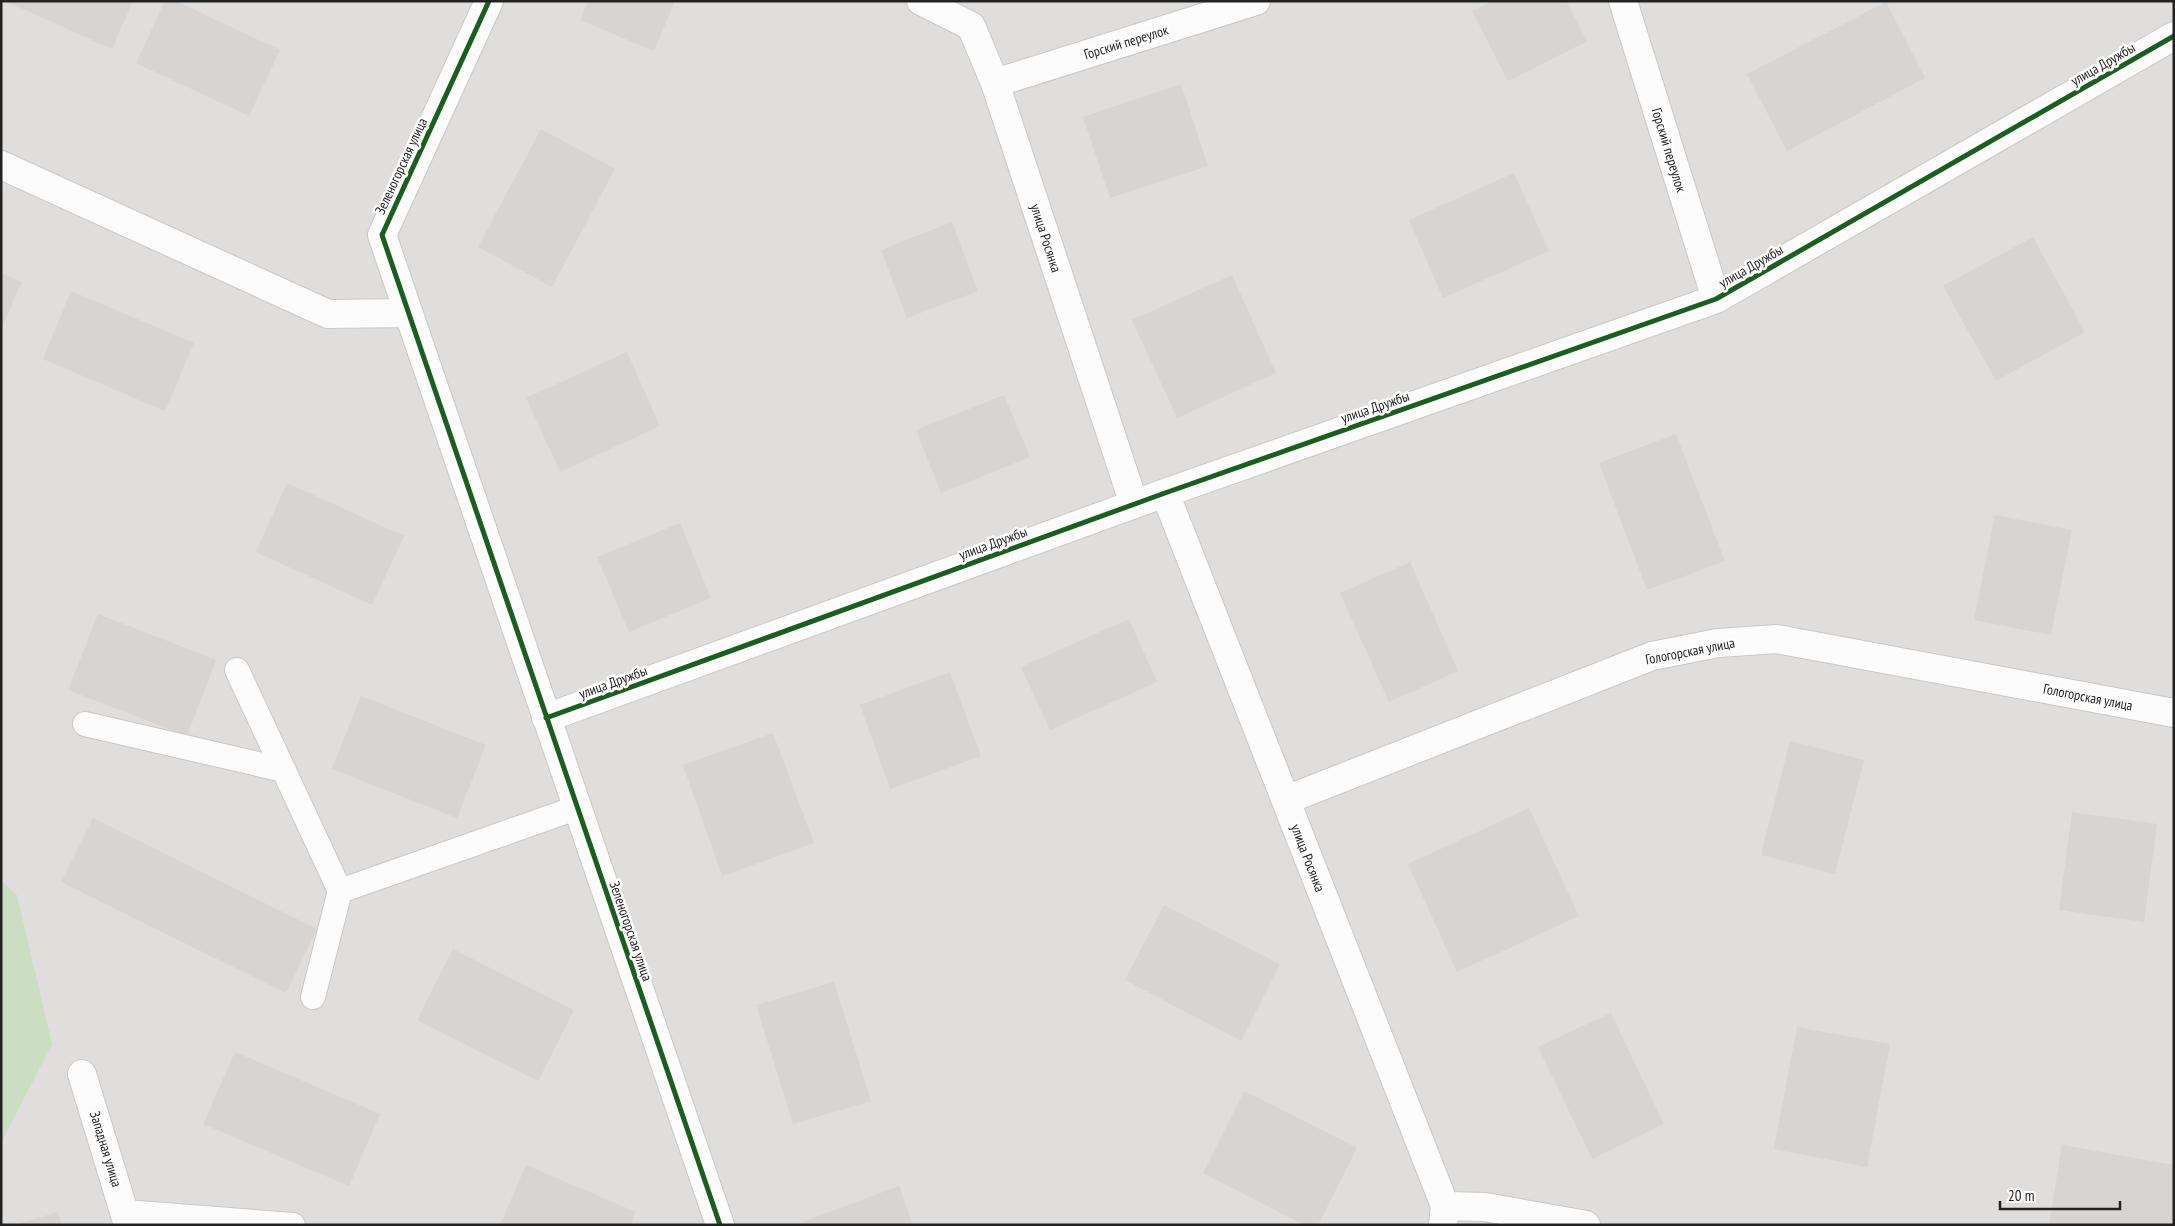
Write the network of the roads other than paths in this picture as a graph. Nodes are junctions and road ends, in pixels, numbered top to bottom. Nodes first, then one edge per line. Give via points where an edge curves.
1 (488, 1) edge
2 (921, 1) edge
3 (1256, 1) edge
4 (1623, 1) edge
5 (2174, 36) edge
6 (995, 83) junction
7 (1, 166) edge
8 (1716, 299) junction
9 (407, 313) junction
10 (1165, 493) junction
11 (1134, 504) junction
12 (237, 670) dead end
13 (2174, 713) edge
14 (546, 718) junction
15 (85, 724) dead end
16 (284, 770) junction
17 (1286, 800) junction
18 (576, 808) junction
19 (340, 892) junction
20 (313, 998) dead end
21 (82, 1074) dead end
22 (1444, 1215) edge
23 (127, 1218) edge
24 (293, 1225) edge
25 (720, 1225) edge
26 (1586, 1225) edge

1 - 9 street, Зеленогорская улица via 382,235
2 - 6 street, улица Росянка via 971,26
3 - 6 street, Горский переулок
4 - 8 street, Горский переулок
5 - 8 street, улица Дружбы
6 - 11 street, улица Росянка
7 - 9 street via 328,314
8 - 10 street, улица Дружбы
9 - 14 street, Зеленогорская улица
10 - 11 street, улица Дружбы
10 - 17 street, улица Росянка
11 - 14 street, улица Дружбы
12 - 16 lane
13 - 17 street, Гологорская улица via 1777,639 1718,643 1652,656
14 - 18 street, Зеленогорская улица
15 - 16 lane
16 - 19 lane
17 - 22 street, улица Росянка
18 - 19 lane
18 - 25 street, Зеленогорская улица
19 - 20 lane
21 - 23 street, Западная улица
22 - 26 street via 1485,1207
23 - 24 lane

